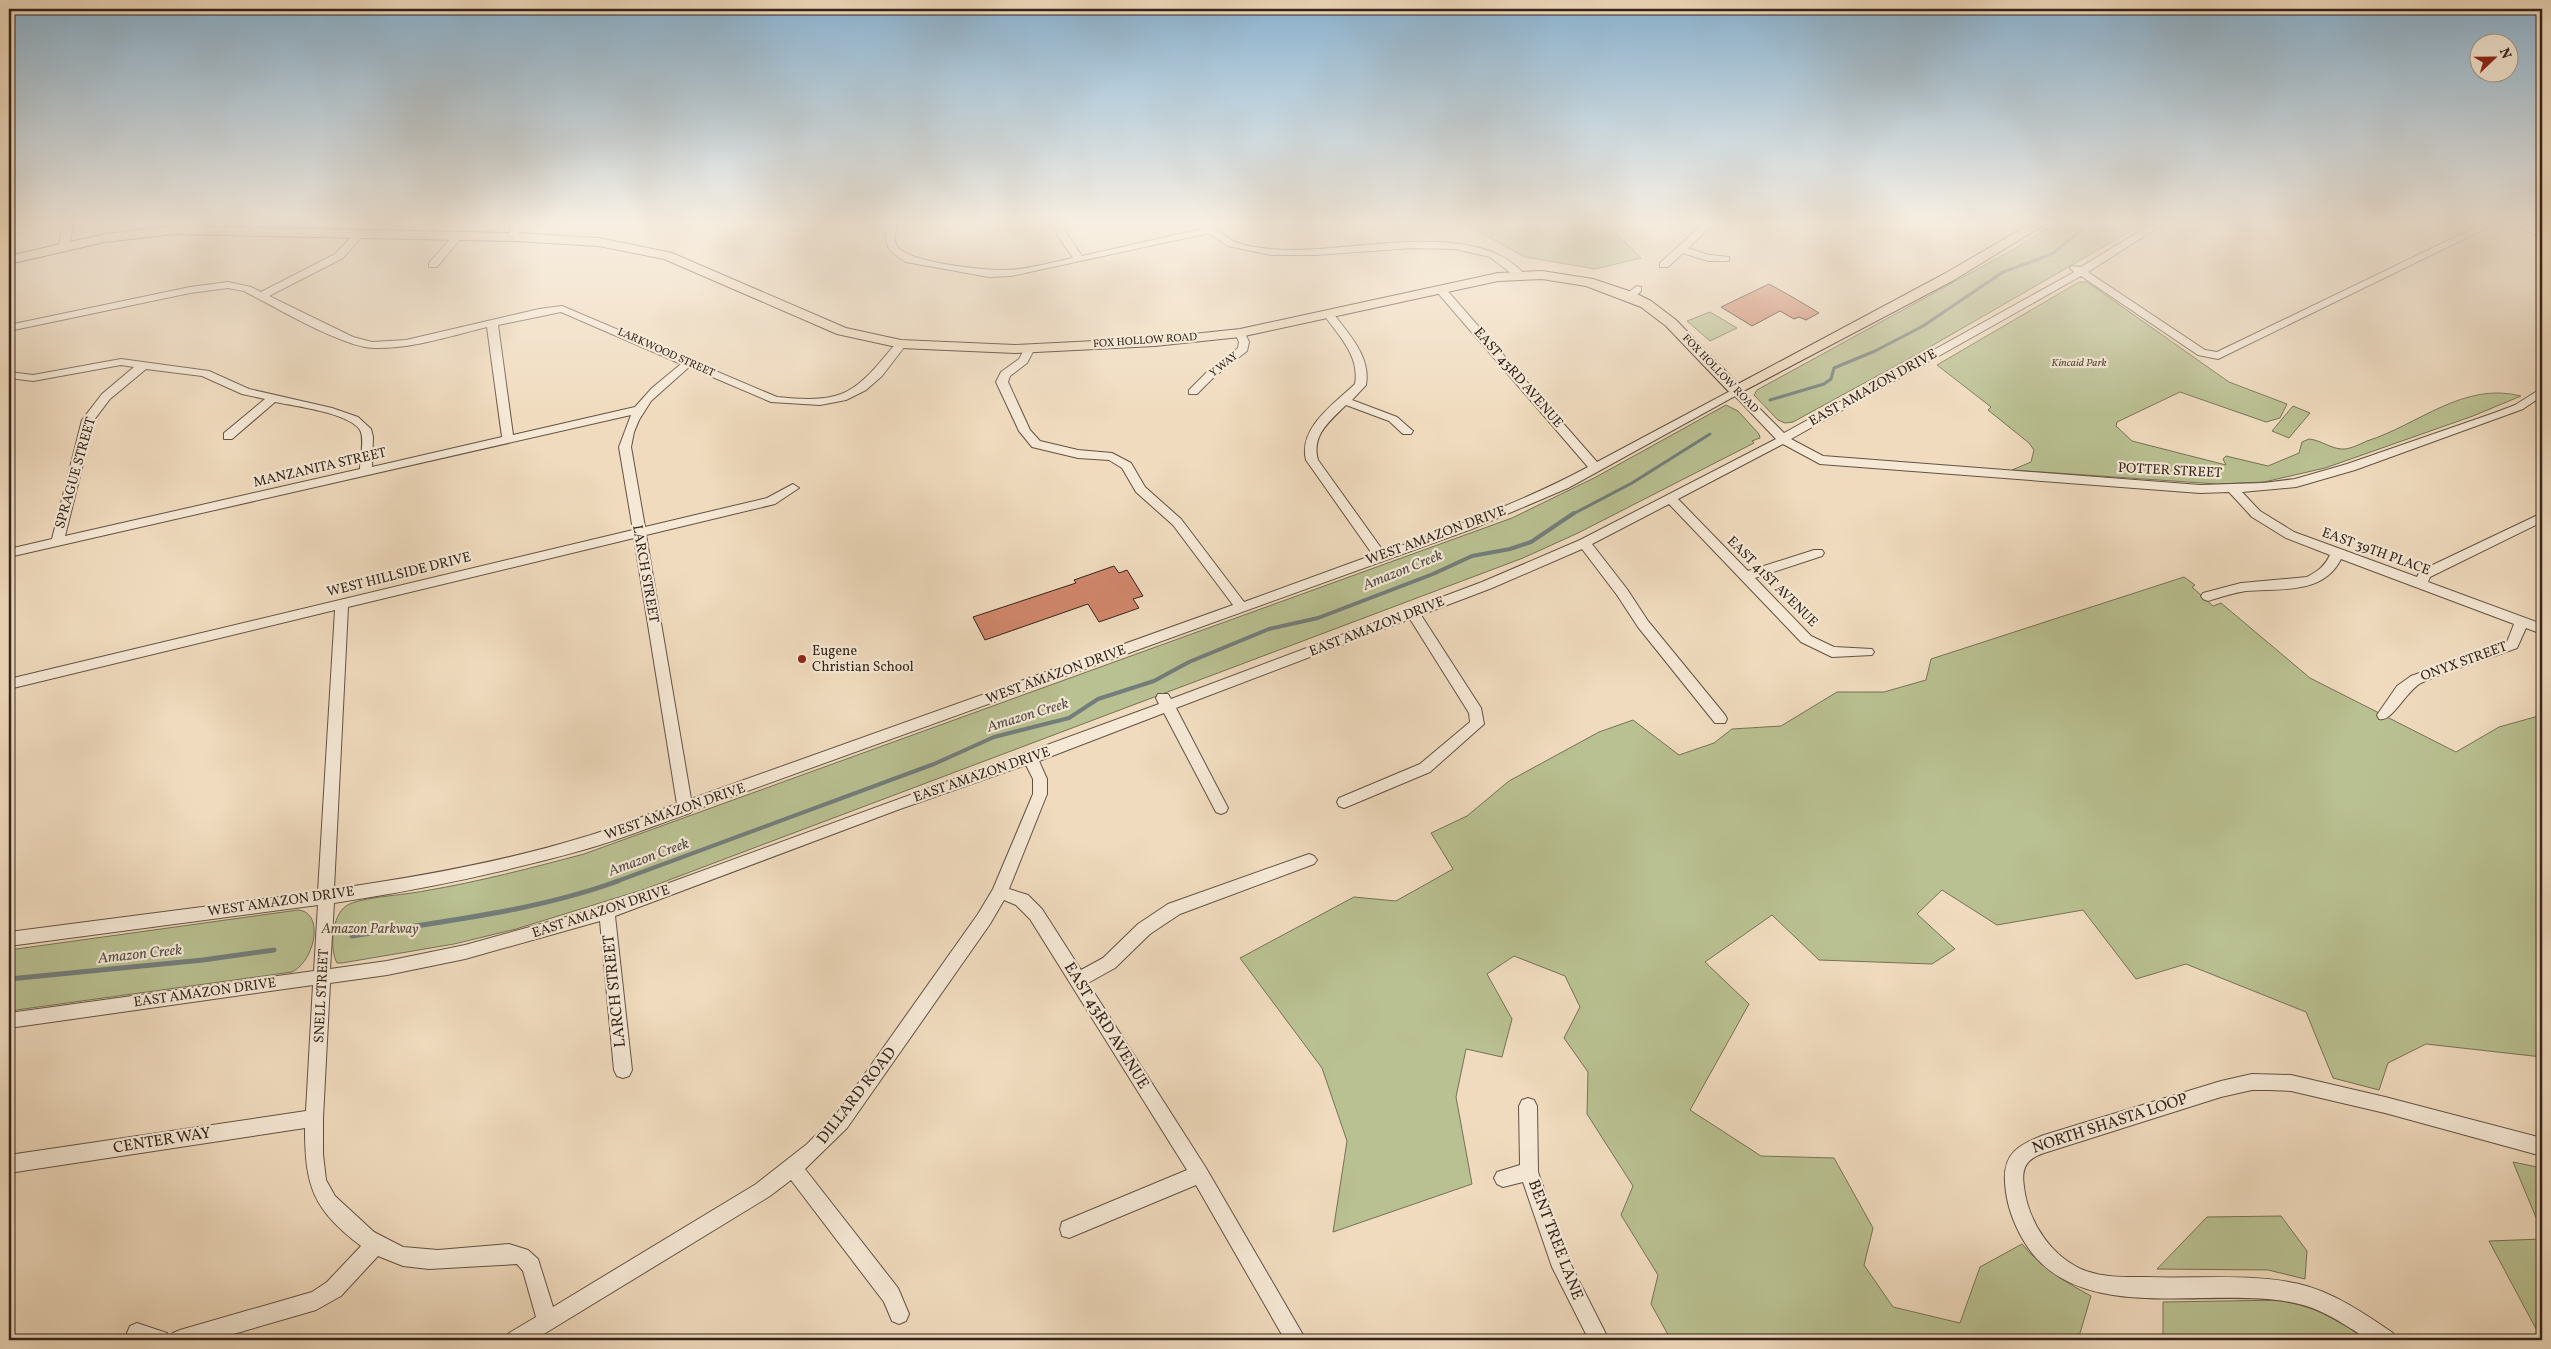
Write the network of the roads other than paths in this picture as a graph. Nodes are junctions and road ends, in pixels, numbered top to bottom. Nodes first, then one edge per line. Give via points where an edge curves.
1 (279, 287) edge
2 (738, 287) edge
3 (1454, 287) edge
4 (1611, 287) edge
5 (1930, 287) edge
6 (2046, 287) edge
7 (2104, 287) edge
8 (2361, 287) edge
9 (1441, 290) junction
10 (261, 296) junction
11 (1328, 315) junction
12 (492, 323) junction
13 (9, 328) edge
14 (1240, 333) junction
15 (901, 344) junction
16 (1030, 348) junction
17 (688, 363) junction
18 (144, 365) junction
19 (14, 376) edge
20 (9, 386) edge
21 (1736, 391) junction
22 (1193, 392) dead end
23 (2539, 397) edge
24 (272, 399) junction
25 (1345, 401) junction
26 (637, 410) junction
27 (1407, 431) dead end
28 (228, 436) dead end
29 (508, 440) junction
30 (1784, 440) junction
31 (1595, 467) junction
32 (366, 473) junction
33 (793, 488) dead end
34 (2233, 489) junction
35 (1671, 499) junction
36 (2542, 517) edge
37 (638, 533) junction
38 (56, 543) junction
39 (1584, 543) junction
40 (9, 553) edge
41 (1818, 553) dead end
42 (2338, 554) junction
43 (1381, 557) junction
44 (1745, 577) junction
45 (2420, 584) junction
46 (2208, 596) dead end
47 (342, 604) junction
48 (1241, 608) junction
49 (1413, 613) junction
50 (2521, 622) junction
51 (2542, 629) edge
52 (1816, 646) junction
53 (1867, 652) dead end
54 (1820, 661) dead end
55 (10, 688) edge
56 (1166, 702) junction
57 (2384, 716) dead end
58 (1720, 719) dead end
59 (1030, 758) junction
60 (1344, 802) dead end
61 (686, 808) junction
62 (1220, 808) dead end
63 (1309, 860) dead end
64 (1000, 892) junction
65 (328, 896) junction
66 (607, 912) junction
67 (9, 939) edge
68 (324, 976) junction
69 (1078, 980) junction
70 (9, 1020) edge
71 (623, 1070) dead end
72 (1528, 1106) dead end
73 (314, 1118) junction
74 (2542, 1147) edge
75 (9, 1164) edge
76 (794, 1169) junction
77 (1529, 1172) junction
78 (1200, 1174) junction
79 (1503, 1178) dead end
80 (1069, 1229) dead end
81 (374, 1246) junction
82 (899, 1314) dead end
83 (547, 1320) junction
84 (137, 1333) dead end
85 (160, 1340) edge
86 (180, 1340) edge
87 (516, 1340) edge
88 (1296, 1340) edge
89 (1599, 1340) edge
90 (2386, 1340) edge

1 - 10 street
2 - 15 main road, FOX HOLLOW ROAD via 826,326
3 - 9 main road, FOX HOLLOW ROAD
4 - 21 main road, FOX HOLLOW ROAD via 1634,292 1660,313
5 - 21 main road, WEST AMAZON DRIVE
6 - 30 street, EAST AMAZON DRIVE via 1794,431
7 - 8 street via 2202,352 2213,356 2222,355
9 - 11 main road, FOX HOLLOW ROAD
9 - 31 street, EAST 43RD AVENUE
10 - 12 street, LARKWOOD STREET via 364,344 406,343
10 - 13 street, LARKWOOD STREET via 238,287 205,287
11 - 14 main road, FOX HOLLOW ROAD
11 - 25 street via 1363,368 1360,385
12 - 17 street, LARKWOOD STREET via 562,309
12 - 29 street
14 - 16 main road, FOX HOLLOW ROAD via 1155,342
14 - 22 street, Y WAY via 1243,349
15 - 16 main road, FOX HOLLOW ROAD
15 - 17 street, LARKWOOD STREET via 862,388 821,402 774,400
16 - 48 street via 1023,361 1005,374 1002,382 1029,437 1042,446 1112,457 1122,462 1145,495 1177,522
17 - 26 street, LARCH STREET
18 - 19 street via 114,362 33,378
18 - 24 street via 205,373 239,390
18 - 38 street, SPRAGUE STREET via 112,389 88,420
19 - 20 street
21 - 30 street, FOX HOLLOW ROAD
21 - 31 street, WEST AMAZON DRIVE
23 - 34 street, POTTER STREET via 2498,415 2323,476 2296,483
24 - 28 street
24 - 32 street via 332,411 360,422 367,437
25 - 27 street via 1393,420
25 - 43 street via 1316,430 1308,448 1312,460
26 - 29 street, MANZANITA STREET
26 - 37 street, LARCH STREET via 625,447
29 - 32 street, MANZANITA STREET
30 - 34 street, POTTER STREET via 1826,461 2161,487
30 - 35 street, EAST AMAZON DRIVE
31 - 43 street, WEST AMAZON DRIVE via 1537,498
32 - 38 street, MANZANITA STREET
33 - 37 street, WEST HILLSIDE DRIVE via 771,501
34 - 42 street, EAST 39TH PLACE via 2272,525
35 - 39 street, EAST AMAZON DRIVE
35 - 44 street, EAST 41ST AVENUE
36 - 45 street via 2425,574
37 - 47 street, WEST HILLSIDE DRIVE
37 - 61 street, LARCH STREET
38 - 40 street, MANZANITA STREET
39 - 49 street, EAST AMAZON DRIVE
39 - 58 street
41 - 44 street
42 - 45 street, EAST 39TH PLACE
42 - 46 street via 2330,569 2314,580 2245,587
43 - 48 street, WEST AMAZON DRIVE
44 - 52 street, EAST 41ST AVENUE
45 - 50 street, EAST 39TH PLACE
47 - 55 street, WEST HILLSIDE DRIVE
47 - 65 street, SNELL STREET
48 - 61 street, WEST AMAZON DRIVE
49 - 56 street, EAST AMAZON DRIVE
49 - 60 street via 1476,712 1477,724 1425,768
50 - 51 street
50 - 57 street, ONYX STREET via 2512,645 2416,680 2402,690
52 - 53 street, EAST 41ST AVENUE via 1832,652
52 - 54 street via 1821,653
56 - 59 street, EAST AMAZON DRIVE
56 - 62 street
59 - 64 street, DILLARD ROAD via 1041,786 1039,799
59 - 66 street, EAST AMAZON DRIVE
61 - 65 street, WEST AMAZON DRIVE via 534,858 428,881
63 - 69 street via 1174,909 1144,929 1109,963
64 - 69 street, EAST 43RD AVENUE via 1029,906
64 - 76 street, DILLARD ROAD via 870,1083 836,1128
65 - 67 street, WEST AMAZON DRIVE
65 - 68 street, SNELL STREET
66 - 68 street, EAST AMAZON DRIVE via 466,952 387,968
66 - 71 street, LARCH STREET
68 - 70 street, EAST AMAZON DRIVE
68 - 73 street, SNELL STREET
69 - 78 street, EAST 43RD AVENUE
72 - 77 street, BENT TREE LANE
73 - 75 street, CENTER WAY
73 - 81 street, SNELL STREET via 317,1184 324,1199
74 - 90 street, NORTH SHASTA LOOP via 2385,1105 2268,1082 2237,1085 2163,1106 2044,1144 2016,1160 2012,1172 2015,1197 2028,1230 2046,1254 2083,1280 2113,1286 2254,1290 2299,1295 2332,1308
76 - 82 street via 891,1295
76 - 83 street, DILLARD ROAD via 596,1293
77 - 79 street
77 - 89 street, BENT TREE LANE via 1562,1267
78 - 80 street
78 - 88 street, EAST 43RD AVENUE
81 - 83 street, SNELL STREET via 409,1258 445,1260 519,1255 531,1266
81 - 86 street via 334,1289 316,1300
83 - 87 street, DILLARD ROAD
84 - 85 street

